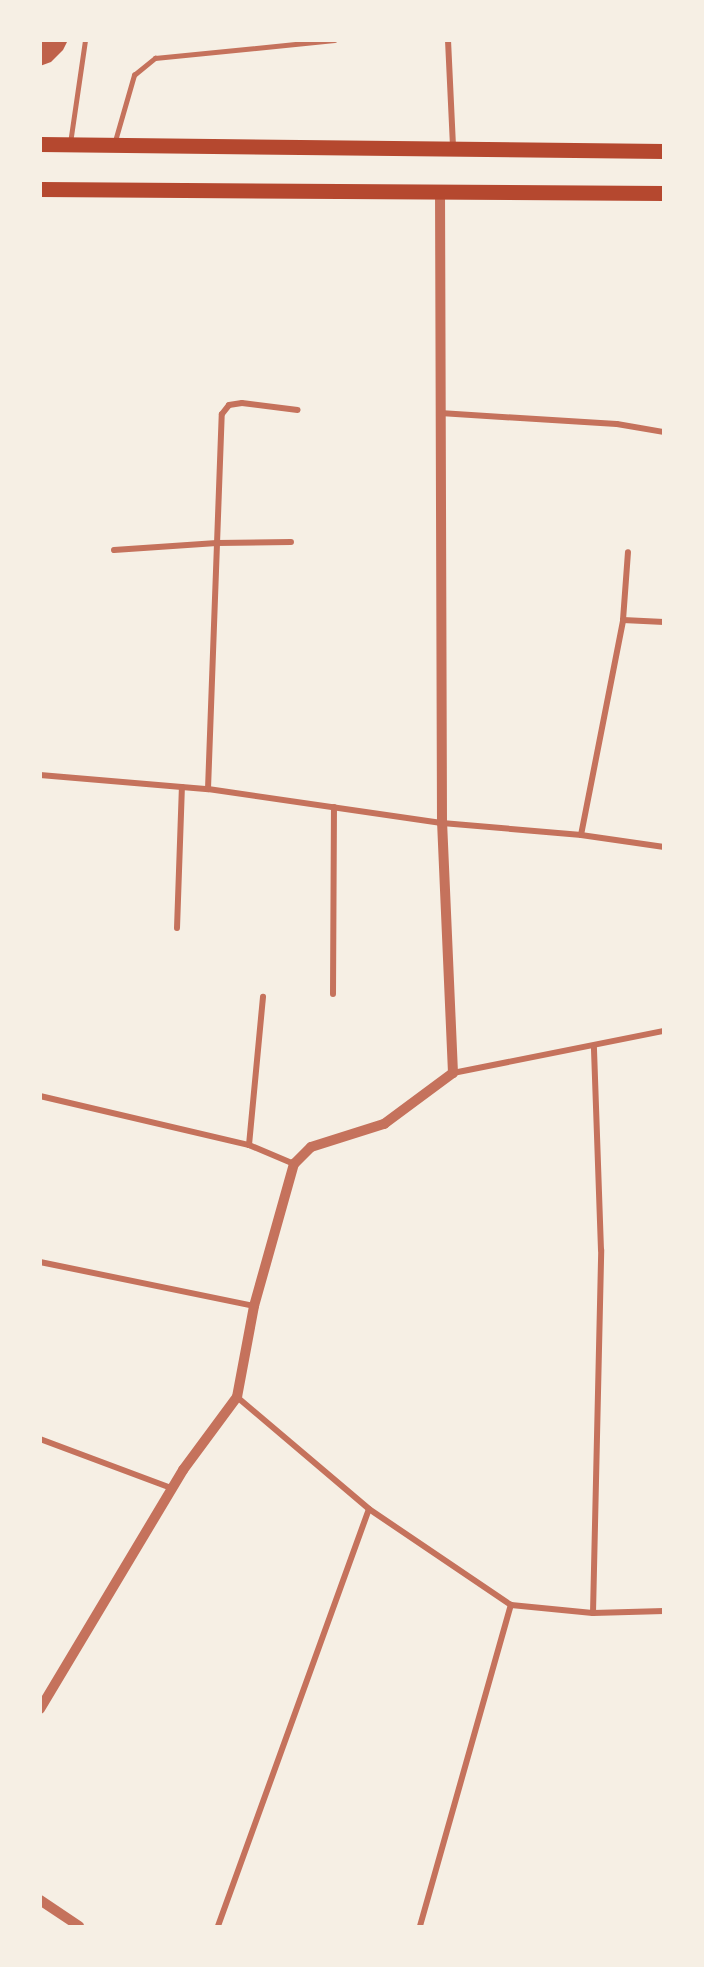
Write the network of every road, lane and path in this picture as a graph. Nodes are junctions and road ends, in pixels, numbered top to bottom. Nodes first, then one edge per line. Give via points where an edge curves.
1 (85, 40) edge
2 (334, 40) edge
3 (448, 40) edge
4 (306, 41) edge
5 (40, 144) edge
6 (70, 144) junction
7 (114, 146) junction
8 (453, 150) junction
9 (663, 151) edge
10 (40, 189) edge
11 (440, 193) junction
12 (663, 193) edge
13 (298, 410) dead end
14 (440, 413) junction
15 (663, 432) edge
16 (291, 542) dead end
17 (218, 543) junction
18 (114, 550) dead end
19 (628, 552) dead end
20 (623, 620) junction
21 (663, 622) edge
22 (40, 775) edge
23 (182, 787) junction
24 (208, 789) junction
25 (334, 807) junction
26 (442, 823) junction
27 (581, 835) junction
28 (663, 847) edge
29 (177, 928) dead end
30 (333, 994) dead end
31 (263, 998) dead end
32 (663, 1031) edge
33 (594, 1047) junction
34 (453, 1073) junction
35 (40, 1096) edge
36 (249, 1145) junction
37 (294, 1164) junction
38 (40, 1262) edge
39 (254, 1306) junction
40 (237, 1397) junction
41 (40, 1439) edge
42 (171, 1488) junction
43 (369, 1509) junction
44 (511, 1605) junction
45 (663, 1611) edge
46 (593, 1613) junction
47 (40, 1709) edge
48 (40, 1900) edge
49 (79, 1926) edge
50 (218, 1926) edge
51 (420, 1926) edge

1 - 6 street
2 - 4 lane
3 - 8 street
4 - 7 lane via 154,58 141,67 129,85
5 - 6 main road
6 - 7 main road
7 - 8 main road
8 - 9 main road
10 - 11 main road
11 - 12 main road
11 - 14 street
13 - 17 street via 242,403 229,405 222,414
14 - 15 street via 617,424
14 - 26 street
16 - 17 street
17 - 18 street
17 - 24 street
19 - 20 street
20 - 21 street
20 - 27 street
22 - 23 street
23 - 24 street
23 - 29 street
24 - 25 street
25 - 26 street
25 - 30 street
26 - 27 street
26 - 34 street
27 - 28 street
31 - 36 street
32 - 33 street
33 - 34 street
33 - 46 street via 602,1250
34 - 37 street via 384,1124 311,1147
35 - 36 street
36 - 37 street
37 - 39 street
38 - 39 street
39 - 40 street
40 - 42 street
40 - 43 street
41 - 42 street
42 - 47 street
43 - 44 street
43 - 50 street
44 - 46 street
44 - 51 street
45 - 46 street
48 - 49 street

